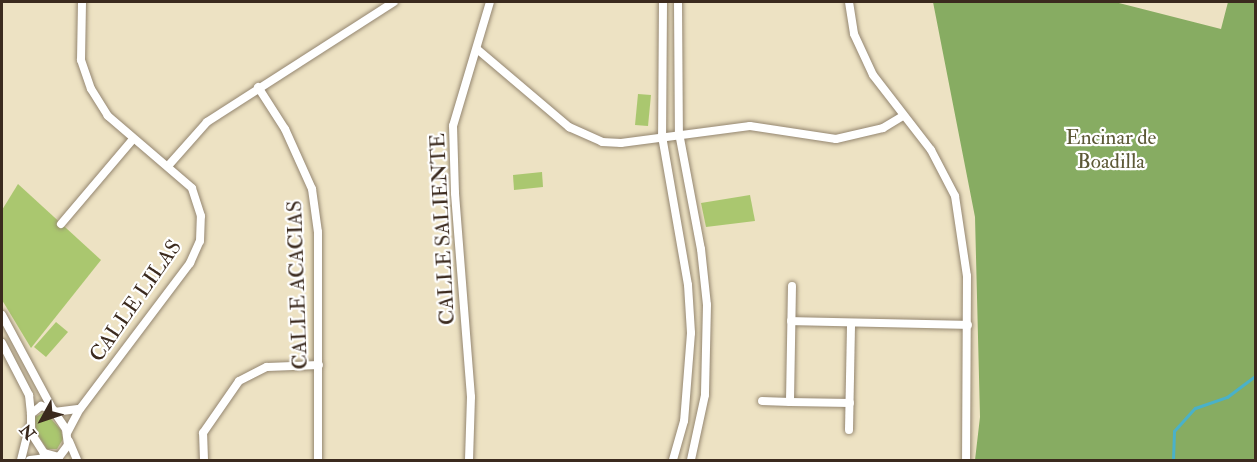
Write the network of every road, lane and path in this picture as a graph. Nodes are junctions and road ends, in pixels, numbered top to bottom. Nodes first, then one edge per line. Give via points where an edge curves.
1 (82, 2) edge
2 (394, 2) edge
3 (490, 2) edge
4 (663, 2) edge
5 (678, 2) edge
6 (849, 2) edge
7 (477, 49) junction
8 (258, 87) junction
9 (903, 116) junction
10 (679, 134) junction
11 (662, 136) junction
12 (133, 139) junction
13 (168, 166) junction
14 (61, 224) dead end
15 (792, 286) dead end
16 (2, 315) edge
17 (791, 321) junction
18 (851, 322) junction
19 (968, 325) junction
20 (2, 343) edge
21 (319, 365) junction
22 (762, 401) dead end
23 (790, 402) junction
24 (850, 403) junction
25 (80, 409) junction
26 (54, 411) junction
27 (31, 414) junction
28 (29, 424) junction
29 (849, 430) dead end
30 (67, 436) junction
31 (57, 458) edge
32 (21, 460) edge
33 (30, 460) edge
34 (76, 460) edge
35 (204, 460) edge
36 (318, 460) edge
37 (469, 460) edge
38 (673, 460) edge
39 (690, 460) edge
40 (966, 460) edge

1 - 12 street, CALLE LILAS via 81,60 91,89 108,116
2 - 8 street
3 - 7 street, CALLE SALIENTE
4 - 11 street
5 - 10 street
6 - 9 street via 862,55
7 - 11 street via 549,111 588,138 621,143
7 - 37 street, CALLE SALIENTE via 453,126 471,397
8 - 13 street via 207,122
8 - 21 street, CALLE ACACIAS via 285,129 312,189 318,232
9 - 10 street via 884,128 836,139 750,126
9 - 19 street via 937,159 955,196 963,229
10 - 11 street
10 - 39 street via 701,249 707,305 705,395
11 - 38 street via 681,234 691,333 684,421
12 - 13 street, CALLE LILAS
12 - 14 street
13 - 25 street, CALLE LILAS via 192,188 201,216 200,241 190,263
15 - 17 street
16 - 26 street
17 - 18 street
17 - 23 street
18 - 19 street
18 - 24 street
19 - 40 street
20 - 27 street via 29,395
21 - 35 street via 267,367 239,381 203,433
21 - 36 street, CALLE ACACIAS
22 - 23 street
23 - 24 street
24 - 29 street
25 - 26 street
25 - 30 street, CALLE LILAS
26 - 27 street via 40,406
26 - 30 street
27 - 28 street
28 - 31 street via 37,445
28 - 32 street
30 - 31 street, CALLE LILAS via 65,451
30 - 34 street
31 - 33 street

